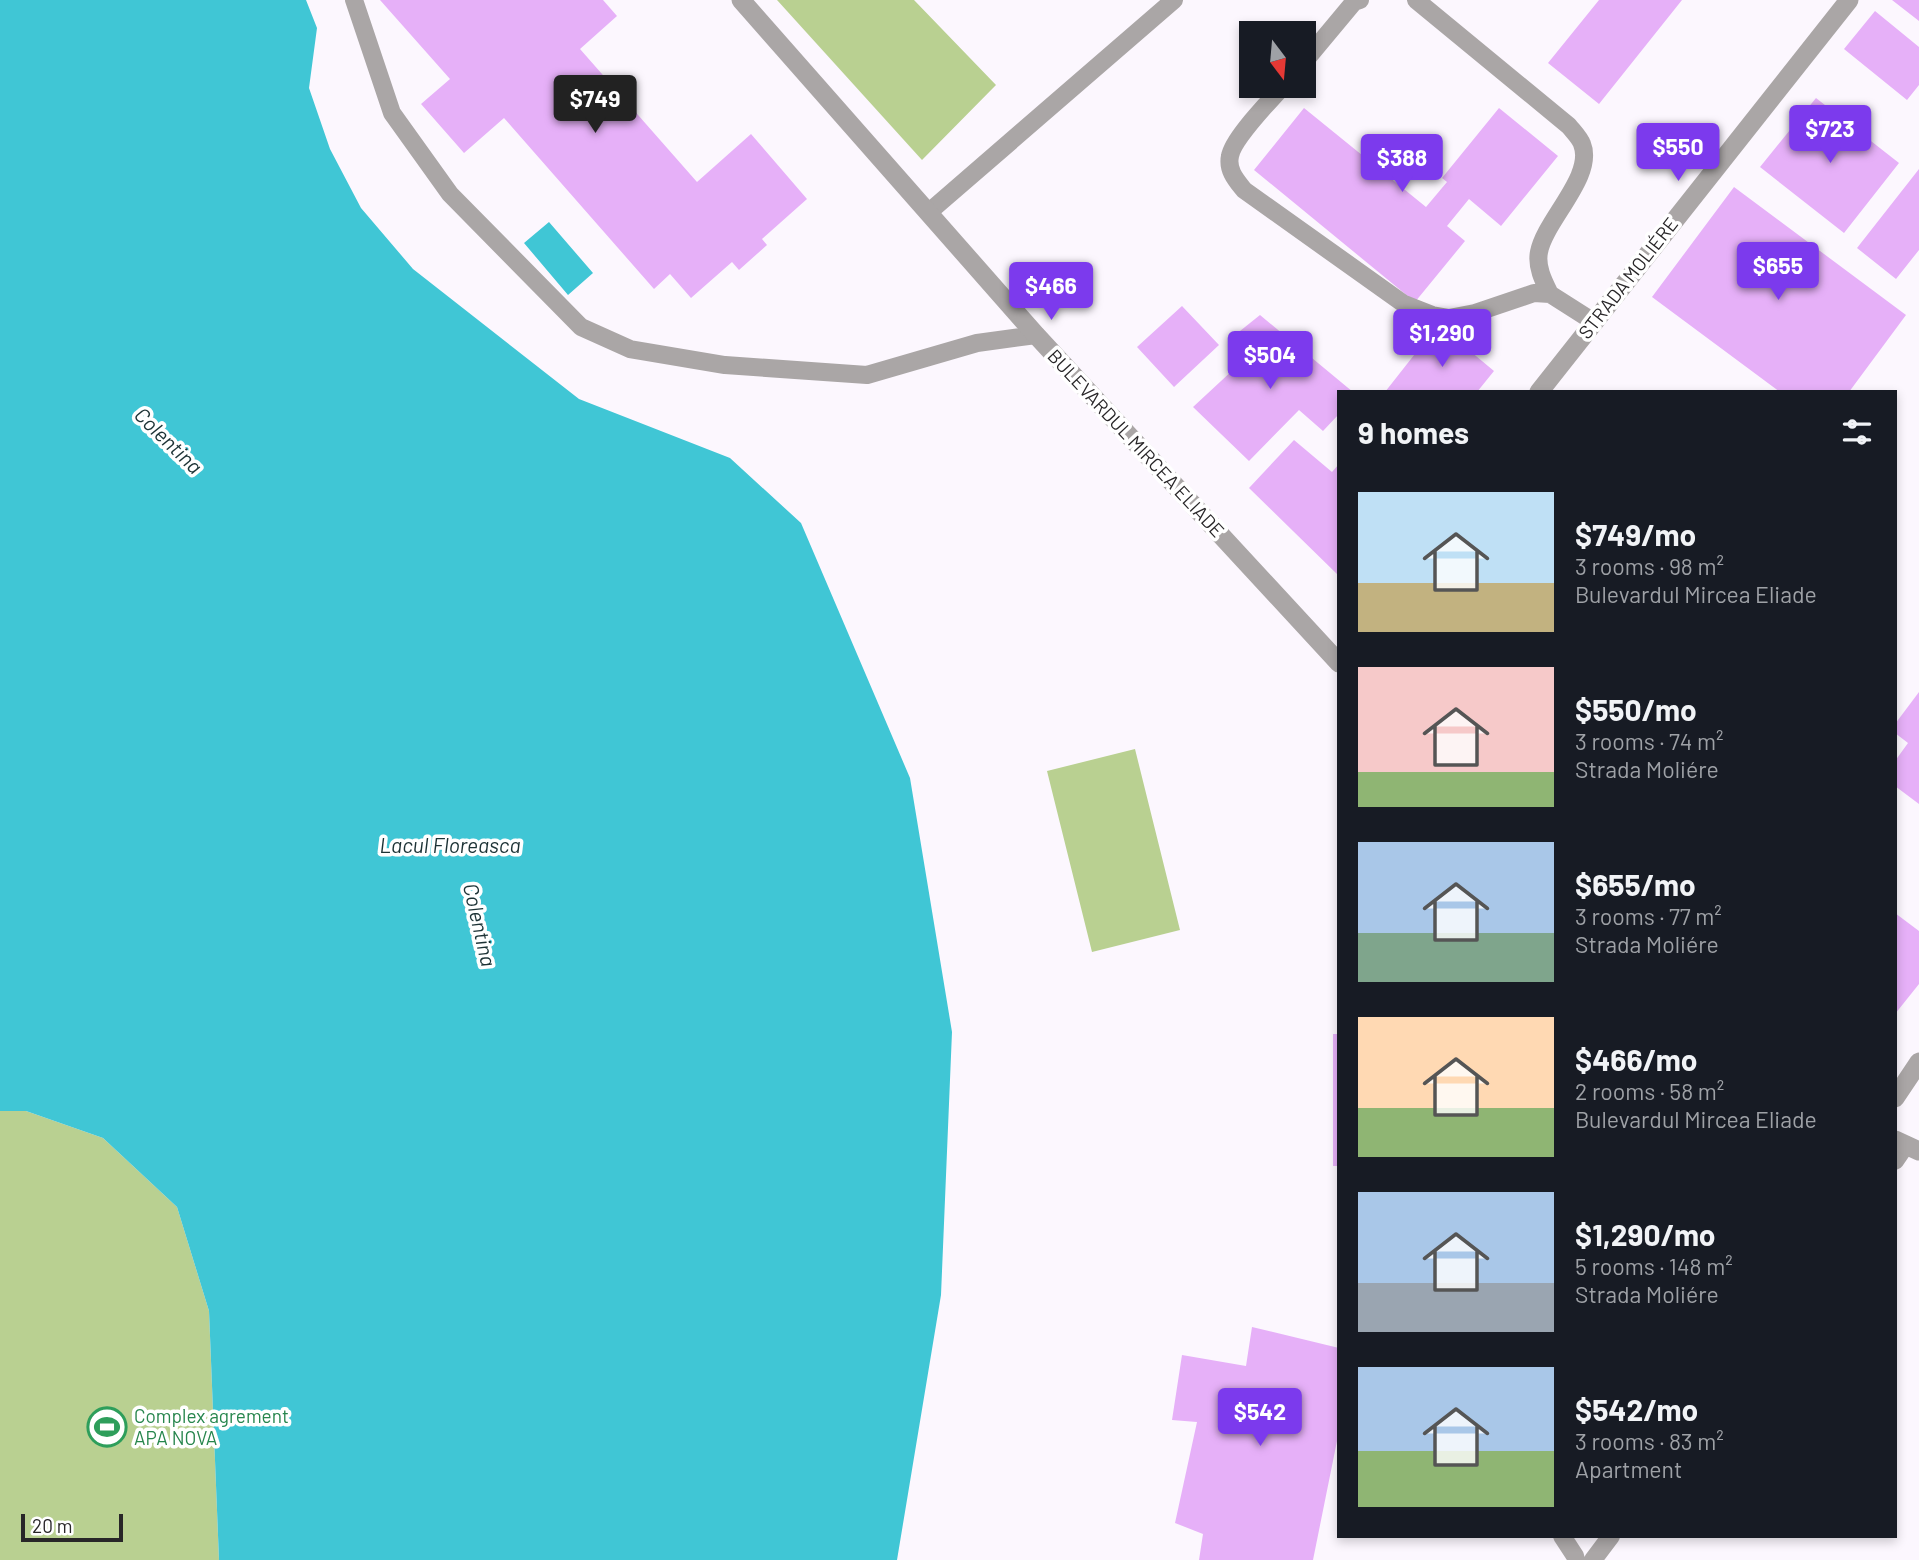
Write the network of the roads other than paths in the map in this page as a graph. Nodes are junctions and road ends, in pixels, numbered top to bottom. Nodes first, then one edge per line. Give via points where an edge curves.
1 (354, 0) edge
2 (741, 0) edge
3 (1174, 0) edge
4 (1360, 0) edge
5 (1416, 0) edge
6 (1849, 0) edge
7 (1316, 48) edge
8 (1273, 98) edge
9 (929, 212) junction
10 (1550, 294) junction
11 (1594, 322) junction
12 (1036, 335) junction
13 (1541, 390) edge
14 (1337, 657) edge
15 (1919, 1062) edge
16 (1897, 1095) edge
17 (1563, 1538) edge
18 (1610, 1538) edge
19 (1576, 1560) edge
20 (1593, 1560) edge

1 - 12 lane via 392,113 450,194 581,327 644,352 725,365 867,375 977,343
2 - 9 street, BULEVARDUL MIRCEA ELIADE
3 - 9 lane
4 - 7 lane
5 - 10 lane via 1569,126 1582,143 1585,161 1538,254
6 - 11 street, STRADA MOLIÉRE
8 - 10 lane via 1230,154 1233,176 1244,190 1404,304 1450,318 1534,293
9 - 12 street, BULEVARDUL MIRCEA ELIADE
10 - 11 lane
11 - 13 street, STRADA MOLIÉRE
12 - 14 street, BULEVARDUL MIRCEA ELIADE
15 - 16 street
17 - 19 lane
18 - 20 lane

